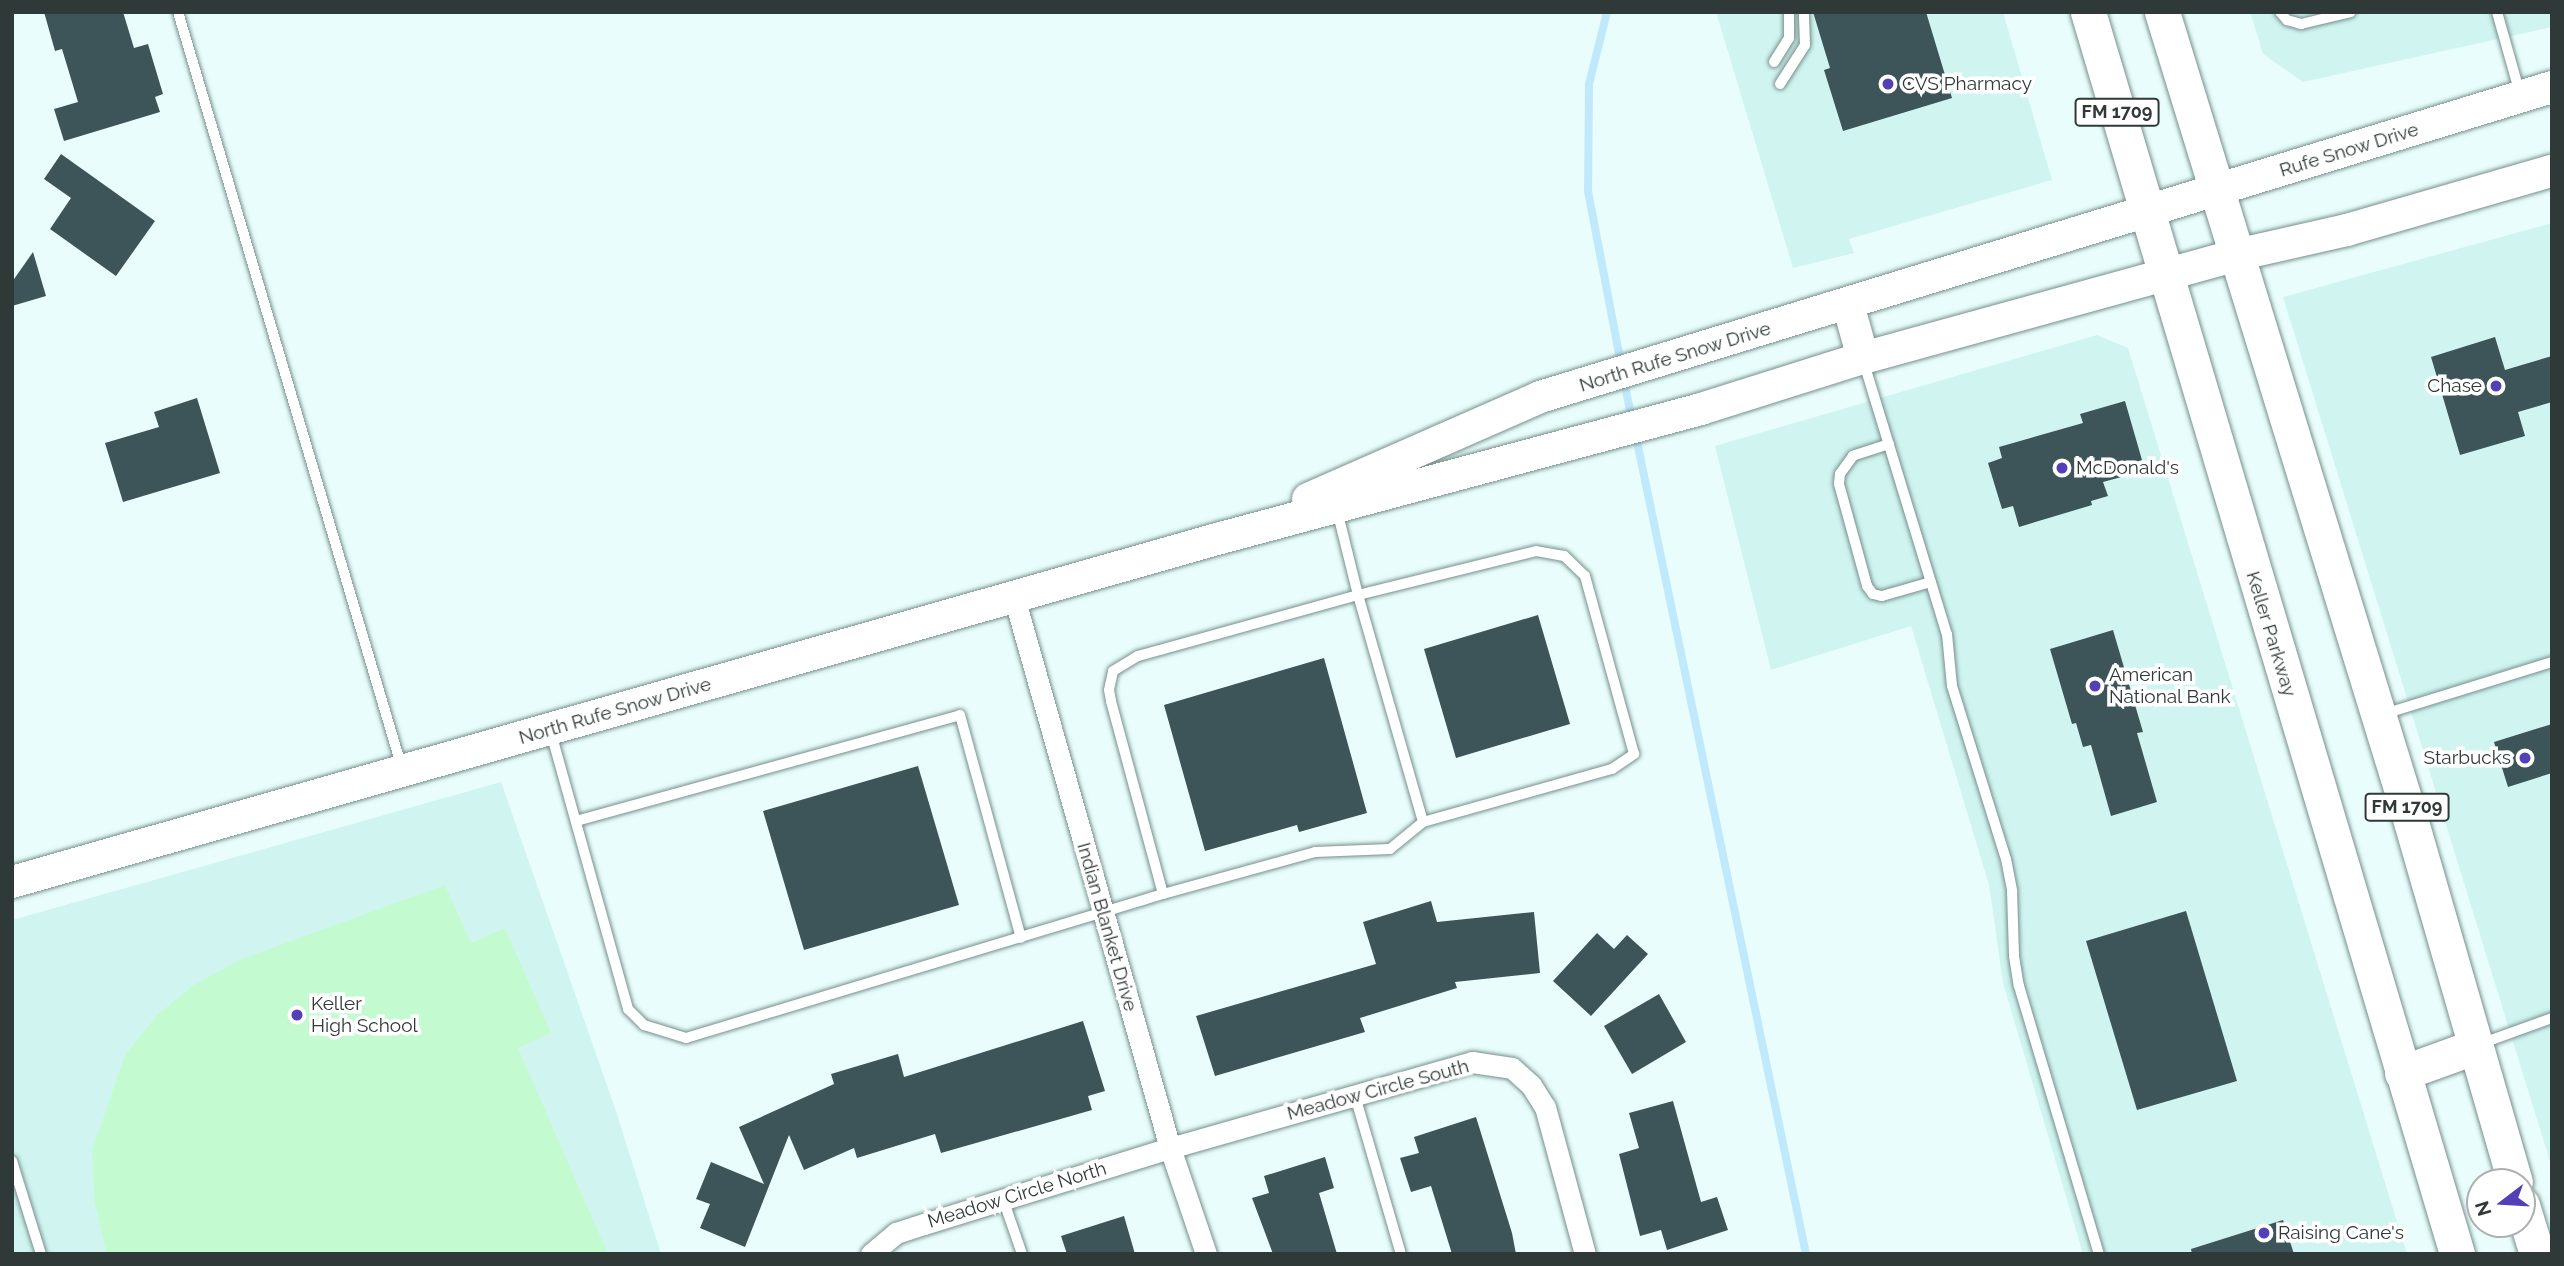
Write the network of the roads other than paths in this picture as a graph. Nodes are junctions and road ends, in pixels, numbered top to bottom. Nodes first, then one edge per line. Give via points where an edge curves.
1 (178, 12) edge
2 (1788, 12) edge
3 (1804, 12) edge
4 (2088, 12) edge
5 (2162, 12) edge
6 (2280, 12) edge
7 (2351, 12) edge
8 (2497, 12) edge
9 (1774, 62) dead end
10 (1780, 84) dead end
11 (2552, 87) edge
12 (2521, 97) junction
13 (2552, 171) edge
14 (2217, 191) junction
15 (2146, 211) junction
16 (2236, 255) junction
17 (2165, 275) junction
18 (1848, 304) junction
19 (1863, 358) junction
20 (1889, 444) junction
21 (1336, 508) junction
22 (1217, 539) junction
23 (1931, 582) junction
24 (1358, 594) junction
25 (1014, 597) junction
26 (2552, 662) edge
27 (2378, 715) junction
28 (550, 730) junction
29 (403, 772) junction
30 (576, 821) junction
31 (1423, 822) junction
32 (12, 882) edge
33 (1163, 894) junction
34 (1103, 914) junction
35 (1021, 938) junction
36 (2552, 1018) edge
37 (2474, 1046) junction
38 (2402, 1073) junction
39 (1355, 1096) junction
40 (1170, 1148) junction
41 (12, 1161) edge
42 (2511, 1168) edge
43 (1003, 1199) junction
44 (41, 1254) edge
45 (871, 1254) edge
46 (1021, 1254) edge
47 (1206, 1254) edge
48 (1401, 1254) edge
49 (1585, 1254) edge
50 (2099, 1254) edge
51 (2458, 1254) edge

1 - 29 lane
2 - 9 lane via 1789,38
3 - 10 lane via 1805,45
4 - 15 main road, Keller Parkway / FM 1709
5 - 14 main road, FM 1709
6 - 7 lane via 2301,24
8 - 12 lane
11 - 12 main road, Rufe Snow Drive
12 - 14 main road, Rufe Snow Drive
13 - 16 main road via 2347,230
14 - 15 main road, Rufe Snow Drive
14 - 16 main road, FM 1709
15 - 17 main road, Keller Parkway / FM 1709
15 - 18 main road, North Rufe Snow Drive
16 - 17 main road
16 - 27 main road, FM 1709
17 - 19 main road, North Rufe Snow Drive
17 - 38 main road, Keller Parkway / FM 1709
18 - 19 main road
18 - 22 main road, North Rufe Snow Drive via 1540,397
19 - 20 lane
19 - 21 main road, North Rufe Snow Drive via 1701,409
20 - 23 lane
20 - 23 lane via 1853,456 1840,474 1867,586 1882,596
21 - 22 main road, North Rufe Snow Drive
21 - 24 lane
22 - 25 main road, North Rufe Snow Drive
23 - 50 lane via 1947,634 1952,686 2006,859 2019,986
24 - 31 lane
24 - 31 lane via 1536,551 1564,556 1585,576 1634,754 1612,769
24 - 33 lane via 1138,656 1113,671 1111,701
25 - 28 main road, North Rufe Snow Drive
25 - 34 street, Indian Blanket Drive
26 - 27 lane
27 - 37 main road, FM 1709
28 - 29 main road, North Rufe Snow Drive
28 - 30 lane
29 - 32 main road, North Rufe Snow Drive
30 - 35 lane via 628,1009 644,1026 686,1038
30 - 35 lane via 960,715
31 - 33 lane via 1390,849 1315,852
33 - 34 lane
34 - 35 lane
34 - 40 street, Indian Blanket Drive
36 - 37 lane
37 - 38 main road
37 - 42 main road, FM 1709
38 - 51 main road, Keller Parkway / FM 1709
39 - 40 street, Meadow Circle South
39 - 48 lane
39 - 49 street, Meadow Circle South via 1472,1062 1512,1068 1531,1085 1545,1107
40 - 43 street, Meadow Circle North
40 - 47 street, Indian Blanket Drive
41 - 44 lane
43 - 45 street, Meadow Circle North via 896,1233
43 - 46 lane

